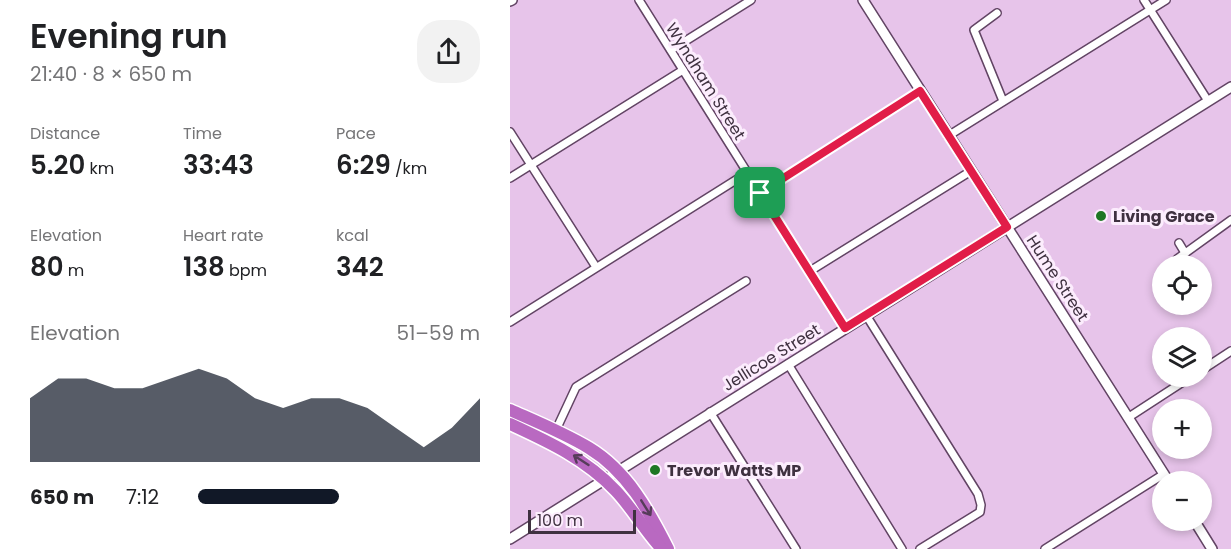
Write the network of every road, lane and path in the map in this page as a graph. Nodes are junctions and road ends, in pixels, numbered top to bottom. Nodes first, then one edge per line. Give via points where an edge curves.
1 (639, 0) edge
2 (751, 0) edge
3 (863, 0) edge
4 (1143, 0) edge
5 (1166, 0) edge
6 (1150, 10) junction
7 (997, 13) dead end
8 (671, 50) junction
9 (683, 70) junction
10 (1231, 87) edge
11 (920, 91) junction
12 (1003, 101) junction
13 (1208, 101) junction
14 (510, 132) edge
15 (948, 136) junction
16 (531, 165) junction
17 (971, 171) junction
18 (747, 173) junction
19 (510, 178) edge
20 (760, 193) junction
21 (1231, 220) edge
22 (1007, 227) junction
23 (1179, 243) dead end
24 (1185, 253) junction
25 (1182, 255) edge
26 (596, 267) junction
27 (810, 271) junction
28 (746, 281) dead end
29 (866, 315) junction
30 (510, 322) edge
31 (845, 328) junction
32 (1230, 354) edge
33 (788, 364) junction
34 (1212, 364) edge
35 (1175, 387) edge
36 (510, 410) edge
37 (710, 412) junction
38 (1129, 417) junction
39 (510, 424) edge
40 (556, 430) junction
41 (617, 471) junction
42 (1163, 471) edge
43 (605, 479) junction
44 (1152, 487) edge
45 (1201, 531) edge
46 (510, 539) edge
47 (662, 549) edge
48 (668, 549) edge
49 (796, 549) edge
50 (902, 549) edge
51 (920, 549) edge
52 (1045, 549) edge
53 (1212, 549) edge

1 - 8 street, Wyndham Street
2 - 8 street
3 - 11 street, Hume Street
4 - 6 street
5 - 6 street
6 - 12 street
6 - 13 street
7 - 12 street via 974,30
8 - 9 street, Wyndham Street
9 - 16 street
9 - 18 street, Wyndham Street
10 - 13 street, Jellicoe Street
11 - 15 street, Hume Street
11 - 20 street
12 - 15 street
13 - 22 street, Jellicoe Street
14 - 16 street
15 - 17 street, Hume Street
16 - 19 street
16 - 26 street
17 - 22 street, Hume Street
17 - 27 street
18 - 20 street, Wyndham Street
18 - 26 street
20 - 27 street, Wyndham Street
21 - 24 street
22 - 29 street, Jellicoe Street
22 - 38 street, Hume Street
23 - 24 street
24 - 25 street
26 - 30 street
27 - 31 street, Wyndham Street
28 - 40 street via 576,387
29 - 31 street, Jellicoe Street
29 - 51 street via 978,494 981,505 980,512
31 - 33 street, Jellicoe Street
32 - 34 street
33 - 37 street, Jellicoe Street
33 - 50 street
35 - 38 street
36 - 40 highway
37 - 41 street, Jellicoe Street
37 - 49 street
38 - 42 street, Hume Street
43 -> 39 highway via 574,455
40 - 41 highway via 591,449
41 - 43 street, Jellicoe Street
41 -> 48 highway via 645,506
43 - 46 street, Jellicoe Street
43 - 47 highway
44 - 52 street
45 - 53 street

